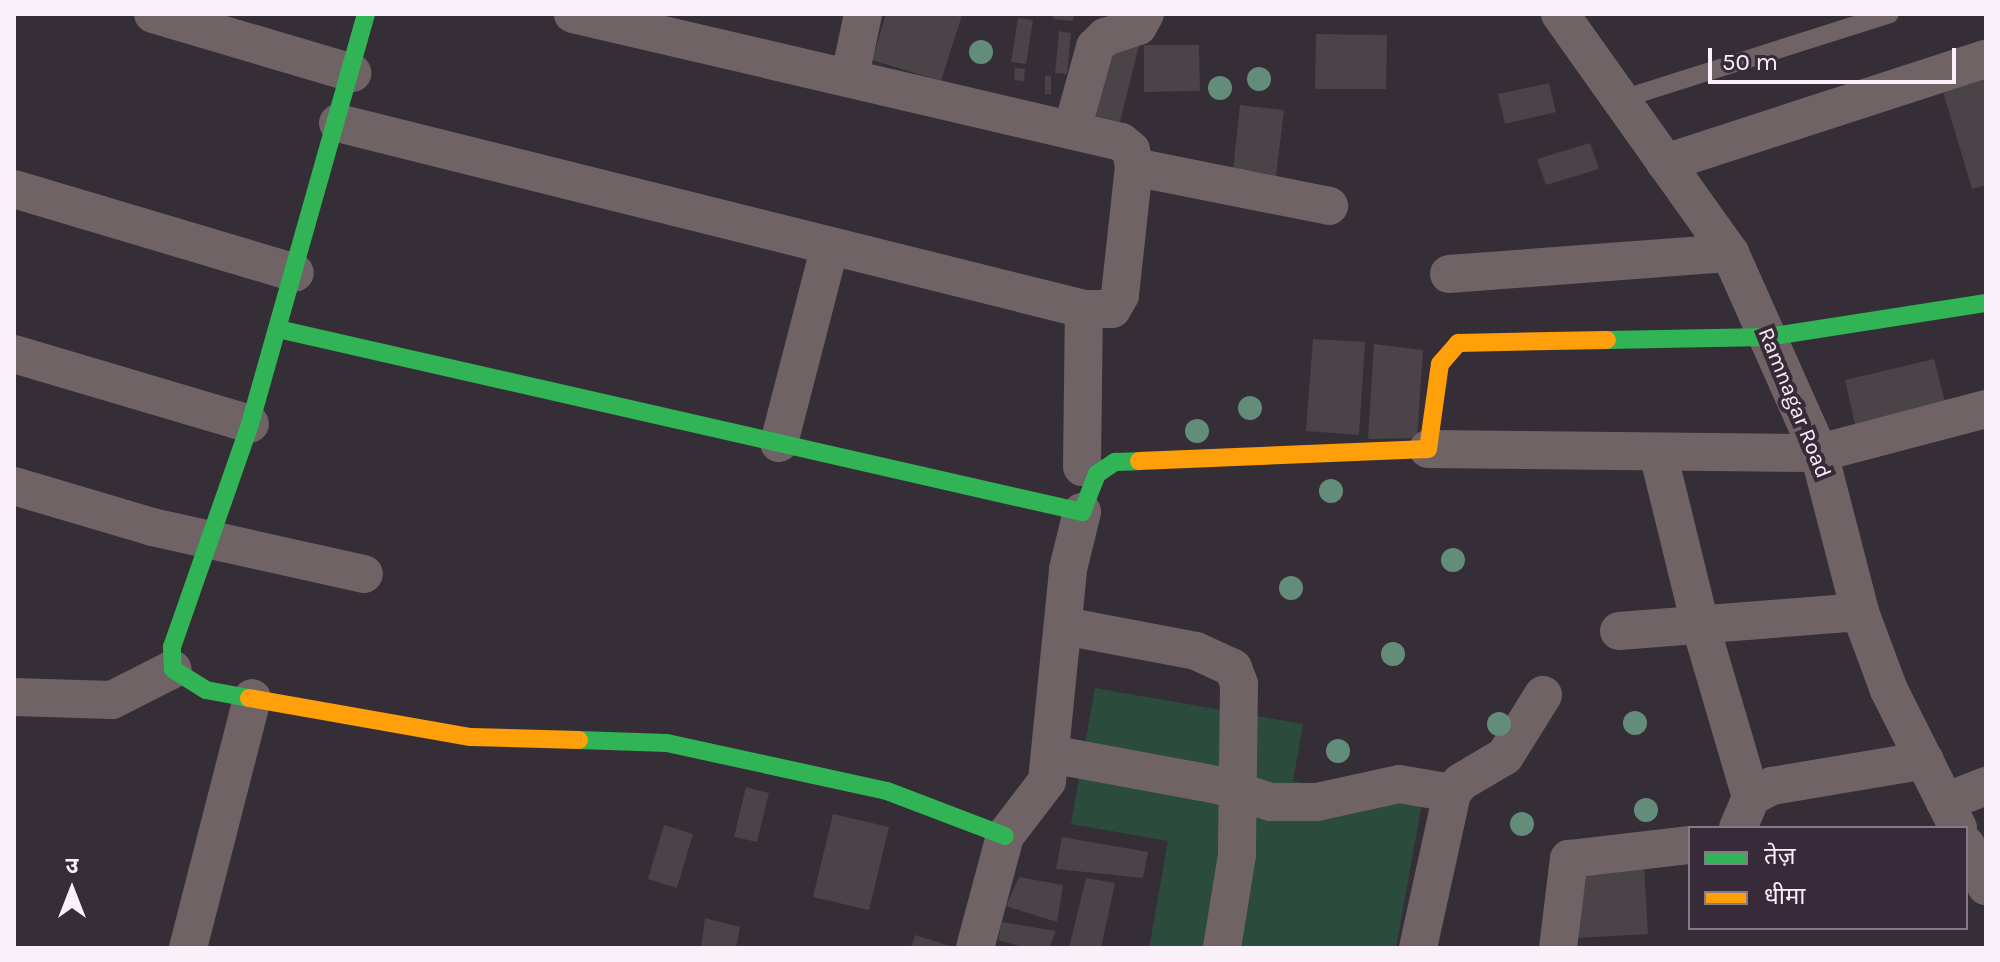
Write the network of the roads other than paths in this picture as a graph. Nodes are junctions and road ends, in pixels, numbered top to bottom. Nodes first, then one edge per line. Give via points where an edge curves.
1 (153, 14) edge
2 (366, 14) edge
3 (573, 14) edge
4 (863, 14) edge
5 (1145, 14) edge
6 (1560, 14) edge
7 (1890, 14) edge
8 (1986, 59) edge
9 (352, 73) junction
10 (850, 76) junction
11 (1619, 100) junction
12 (338, 123) junction
13 (1072, 130) junction
14 (1665, 163) junction
15 (1134, 167) junction
16 (14, 189) edge
17 (1329, 206) dead end
18 (830, 246) junction
19 (1730, 253) junction
20 (295, 273) junction
21 (1449, 274) dead end
22 (1986, 303) edge
23 (1084, 309) junction
24 (278, 329) junction
25 (1768, 337) junction
26 (14, 354) edge
27 (1986, 409) edge
28 (250, 424) junction
29 (779, 443) junction
30 (1428, 449) junction
31 (1658, 453) junction
32 (1819, 453) junction
33 (1082, 467) dead end
34 (14, 486) edge
35 (1082, 512) junction
36 (207, 539) junction
37 (364, 574) dead end
38 (1860, 612) junction
39 (1700, 624) junction
40 (1064, 626) junction
41 (1619, 631) dead end
42 (173, 669) junction
43 (1543, 695) dead end
44 (14, 697) edge
45 (252, 698) junction
46 (1050, 754) junction
47 (1925, 760) junction
48 (1986, 786) edge
49 (1239, 792) junction
50 (1452, 793) junction
51 (1745, 813) edge
52 (1951, 815) edge
53 (1005, 836) junction
54 (1688, 845) edge
55 (1968, 849) edge
56 (1986, 886) edge
57 (985, 946) edge
58 (188, 948) edge
59 (1222, 948) edge
60 (1418, 948) edge
61 (1558, 948) edge

1 - 9 street
2 - 9 street
3 - 10 street
4 - 10 street
5 - 13 street via 1138,26 1105,37 1095,47
6 - 11 street, Ramnagar Road
7 - 11 lane
8 - 14 street
9 - 12 street
10 - 13 street
11 - 14 street, Ramnagar Road
12 - 18 street
12 - 20 street
13 - 15 street via 1121,142 1131,150
14 - 19 street, Ramnagar Road
15 - 17 street
15 - 23 street via 1120,295 1112,309
16 - 20 street
18 - 23 street
18 - 29 street
19 - 21 street
19 - 25 street, Ramnagar Road
20 - 24 street
22 - 25 street
23 - 33 street
24 - 28 street
24 - 29 street
25 - 30 street via 1458,343 1440,364
25 - 32 street, Ramnagar Road
26 - 28 street
27 - 32 street
28 - 36 street
29 - 35 street
30 - 31 street
30 - 35 street via 1115,462 1097,474
31 - 32 street
31 - 39 street
32 - 38 street, Ramnagar Road
34 - 36 street
35 - 40 street via 1068,569
36 - 37 street
36 - 42 street via 172,647
38 - 39 street
38 - 47 street, Ramnagar Road via 1889,690
39 - 41 street
39 - 51 street
40 - 46 street
40 - 49 street via 1196,651 1233,668 1239,684
42 - 44 street via 112,700
42 - 45 street via 206,690
43 - 50 street via 1505,756
45 - 53 street via 471,737 667,743 887,791
45 - 58 street
46 - 49 street
46 - 53 street via 1041,792
47 - 51 street via 1772,786
47 - 52 street, Ramnagar Road
48 - 52 street
49 - 50 street via 1300,804 1399,784
49 - 59 street via 1237,855
50 - 60 street
53 - 57 street
54 - 61 street via 1569,859
55 - 56 street

